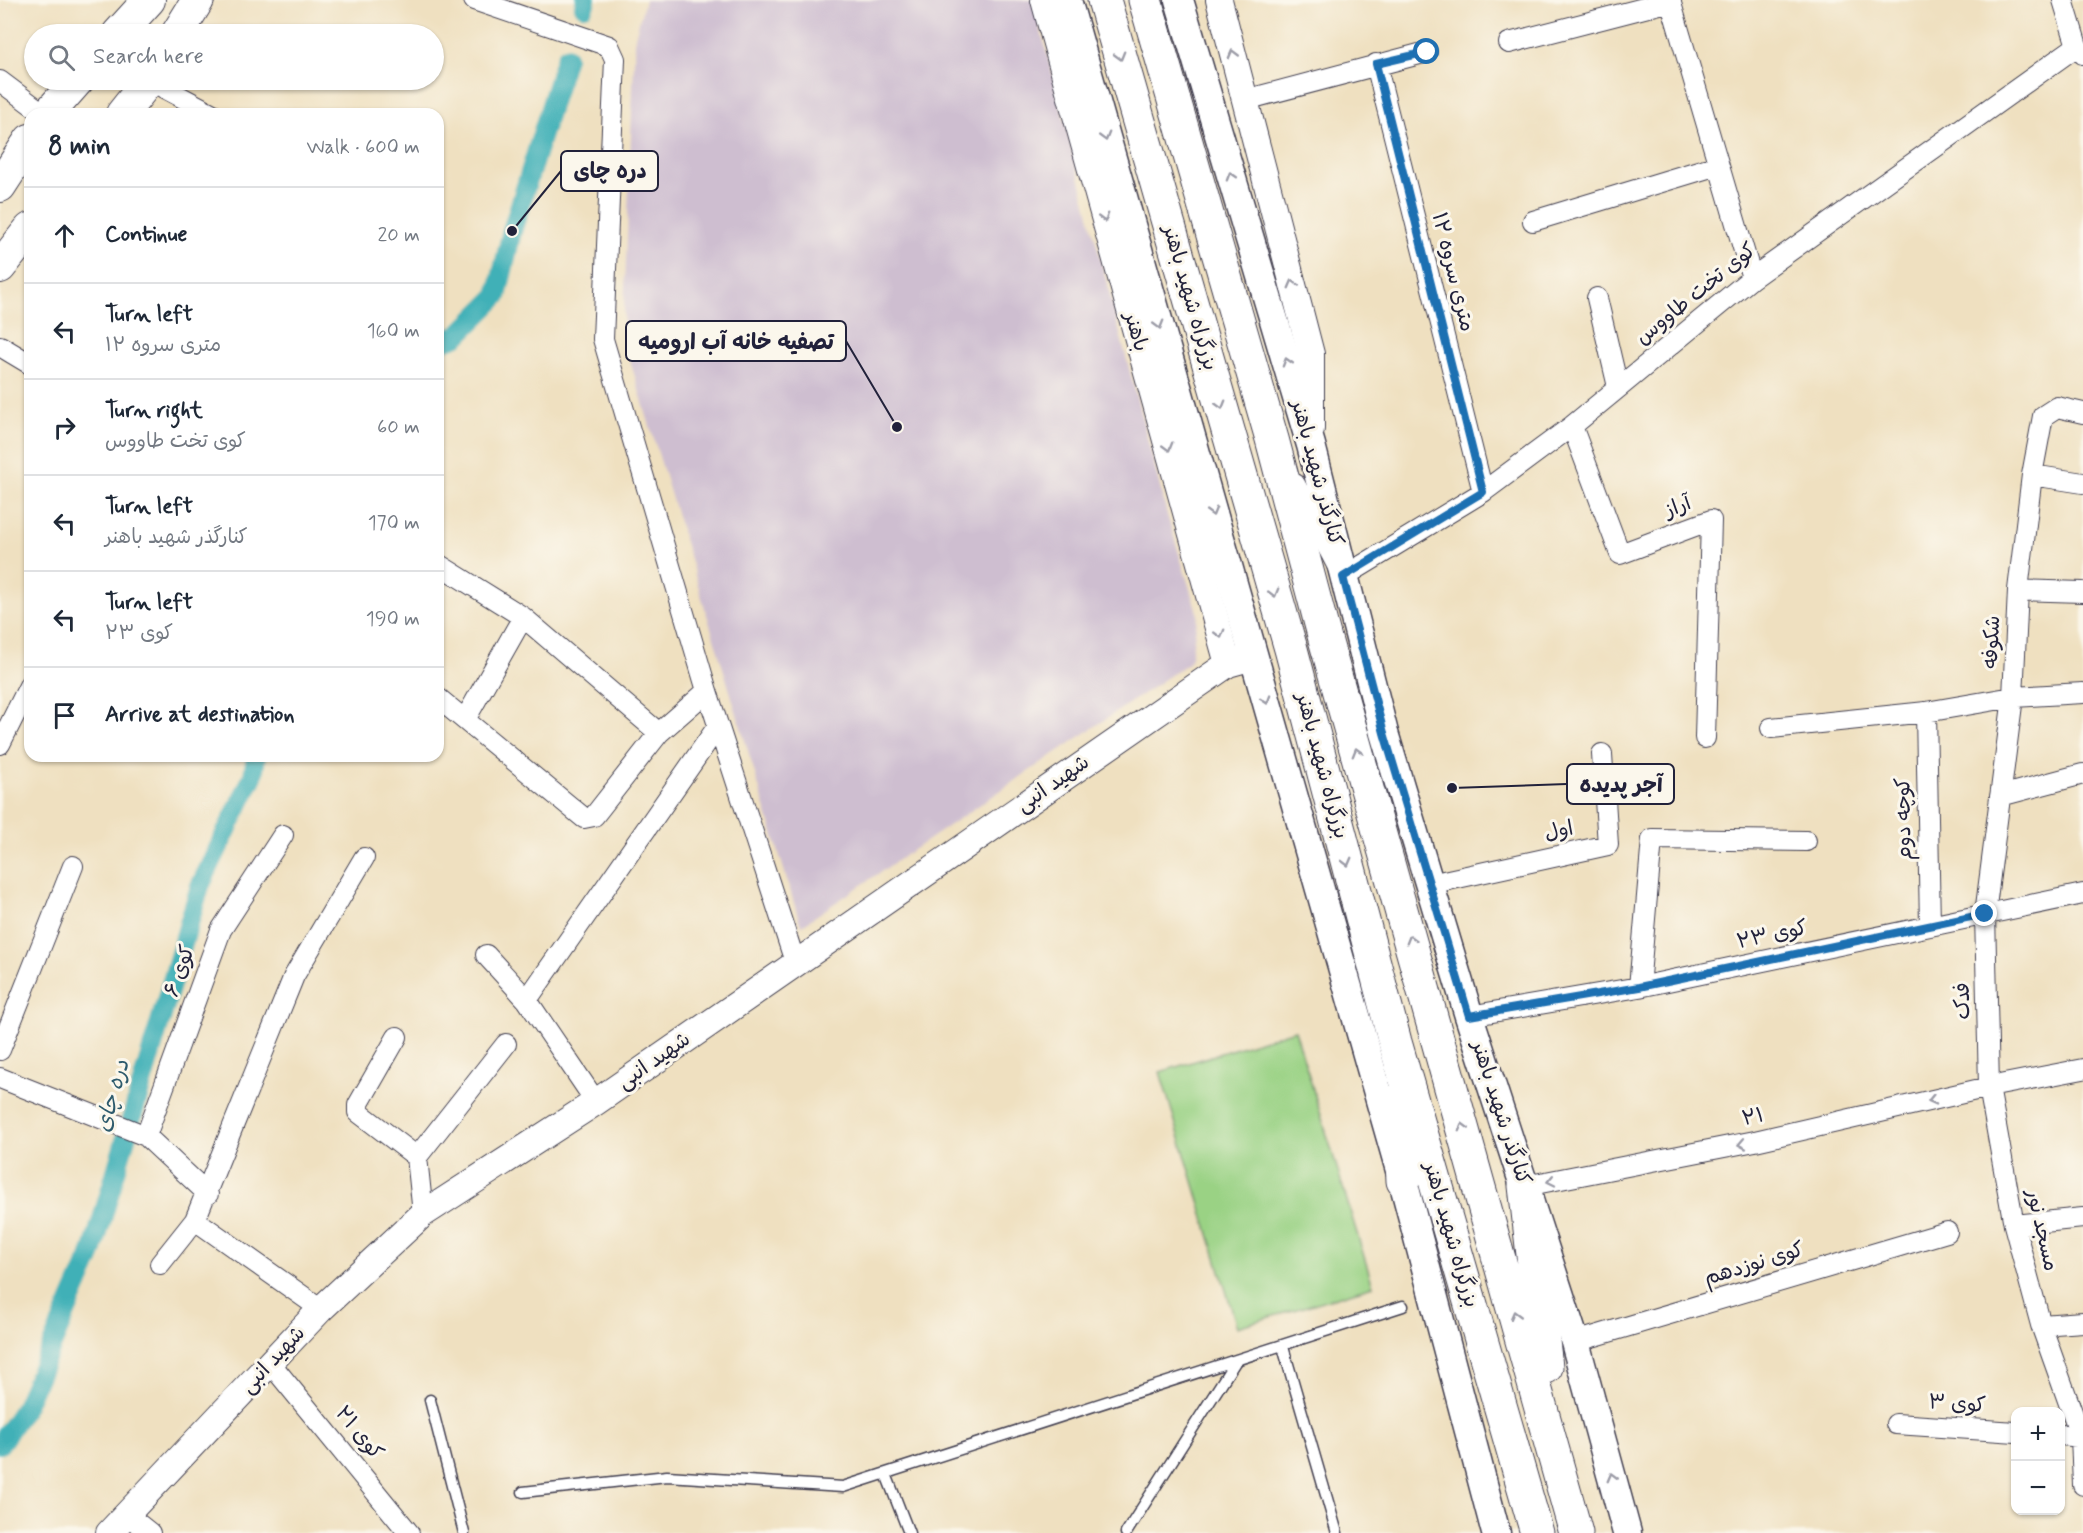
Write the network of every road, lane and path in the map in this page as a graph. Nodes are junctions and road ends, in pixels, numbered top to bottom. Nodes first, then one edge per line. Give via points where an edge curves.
1 (148, 0) edge
2 (198, 0) edge
3 (474, 0) edge
4 (1044, 0) edge
5 (1067, 0) edge
6 (1104, 0) edge
7 (1145, 0) edge
8 (1179, 0) edge
9 (1219, 0) edge
10 (2063, 0) edge
11 (1671, 1) edge
12 (127, 24) edge
13 (183, 24) edge
14 (1509, 43) dead end
15 (2080, 50) edge
16 (1427, 52) dead end
17 (1376, 64) junction
18 (0, 81) edge
19 (69, 90) edge
20 (141, 90) edge
21 (168, 90) edge
22 (1245, 99) junction
23 (38, 108) edge
24 (52, 108) edge
25 (127, 108) edge
26 (202, 108) edge
27 (24, 149) edge
28 (1718, 165) junction
29 (0, 186) edge
30 (1533, 221) dead end
31 (24, 237) edge
32 (0, 267) edge
33 (1752, 278) junction
34 (1598, 298) dead end
35 (0, 346) edge
36 (24, 360) edge
37 (1618, 387) junction
38 (2083, 413) edge
39 (1572, 426) junction
40 (1272, 439) junction
41 (1311, 445) junction
42 (2032, 475) junction
43 (2083, 483) edge
44 (1483, 492) junction
45 (444, 568) edge
46 (1343, 577) junction
47 (2018, 590) junction
48 (2083, 591) edge
49 (523, 617) junction
50 (1240, 660) junction
51 (706, 691) junction
52 (2083, 693) edge
53 (24, 696) edge
54 (2013, 697) junction
55 (444, 702) edge
56 (1926, 712) junction
57 (466, 718) junction
58 (718, 726) junction
59 (1771, 728) dead end
60 (659, 733) junction
61 (1705, 738) dead end
62 (0, 744) edge
63 (1602, 754) dead end
64 (2083, 774) edge
65 (2000, 796) junction
66 (283, 835) dead end
67 (1806, 842) dead end
68 (364, 858) dead end
69 (73, 866) dead end
70 (1430, 884) junction
71 (2083, 894) edge
72 (1985, 914) junction
73 (1930, 926) junction
74 (486, 955) dead end
75 (795, 962) junction
76 (1639, 987) junction
77 (527, 1000) junction
78 (1469, 1016) junction
79 (397, 1037) dead end
80 (1395, 1042) junction
81 (506, 1044) dead end
82 (0, 1050) edge
83 (2083, 1069) edge
84 (0, 1078) edge
85 (1989, 1087) junction
86 (596, 1102) junction
87 (146, 1136) junction
88 (417, 1157) junction
89 (1403, 1181) junction
90 (1525, 1186) junction
91 (208, 1194) junction
92 (423, 1214) junction
93 (2083, 1218) edge
94 (195, 1220) junction
95 (2014, 1225) junction
96 (1947, 1232) dead end
97 (160, 1264) dead end
98 (1403, 1306) dead end
99 (321, 1309) junction
100 (2083, 1322) edge
101 (2041, 1325) junction
102 (1575, 1342) junction
103 (1283, 1347) junction
104 (1235, 1362) junction
105 (271, 1364) junction
106 (430, 1400) dead end
107 (1896, 1424) dead end
108 (2011, 1432) edge
109 (2065, 1435) edge
110 (2082, 1437) edge
111 (886, 1474) junction
112 (1559, 1476) junction
113 (2083, 1485) edge
114 (523, 1492) dead end
115 (118, 1524) edge
116 (150, 1533) edge
117 (409, 1533) edge
118 (464, 1533) edge
119 (909, 1533) edge
120 (1126, 1533) edge
121 (1337, 1533) edge
122 (1496, 1533) edge
123 (1537, 1533) edge
124 (1576, 1533) edge
125 (1628, 1533) edge

1 - 12 main road
2 - 13 main road
3 - 51 street via 609,46 615,59 603,339
4 -> 50 street, باهنر
5 -> 50 main road
6 -> 80 highway, بزرگراه شهید باهنر via 1291,649
7 - 40 highway, بزرگراه شهید باهنر
41 -> 8 main road, کنارگذر شهید باهنر
22 -> 9 street
10 - 15 street
11 - 14 street
11 - 28 street
15 - 33 street, کوی تخت طاووس
16 - 17 street
17 - 22 street
17 - 44 street, ۱۲ متری سروه
18 - 23 street
19 - 24 main road
20 - 25 main road
21 - 26 street
41 -> 22 street via 1311,354
27 - 29 main road
28 - 30 street
28 - 33 street
31 - 32 main road
33 - 37 street, کوی تخت طاووس
34 - 37 street
35 - 36 street
37 - 39 street, کوی تخت طاووس
38 - 42 street, شکوفه via 2057,407 2043,416
39 - 44 street, کوی تخت طاووس
39 - 61 street, آراز via 1620,554 1711,520
40 - 46 street
112 -> 40 highway, بزرگراه شهید باهنر
41 - 46 main road, کنارگذر شهید باهنر
42 - 43 street
42 - 47 street, شکوفه
44 - 46 street, کوی تخت طاووس
45 - 49 street
46 - 70 main road, کنارگذر شهید باهنر via 1384,733
47 - 48 street
47 - 54 street, شکوفه
49 - 57 street
49 - 60 street
50 - 75 street, شهید انبی
50 -> 89 main road
51 - 58 street
51 - 60 street
52 - 54 street
53 - 62 street
54 - 56 street
54 - 65 street, شکوفه
55 - 57 street
56 - 59 street
56 - 73 street, کوچه دوم
57 - 60 street via 584,818 594,816
58 - 75 street
58 - 77 street
63 - 70 street, اول via 1608,845
64 - 65 street
65 - 72 street, شکوفه
66 - 87 street, کوی ۶ via 221,930
67 - 76 street via 1652,839
68 - 91 street via 294,976
69 - 82 street
70 - 78 main road, کنارگذر شهید باهنر
71 - 72 street, کوی ۲۳
72 - 73 street, کوی ۲۳
72 - 85 street, فدک
73 - 76 street, کوی ۲۳
74 - 77 street
75 - 86 street, شهید انبی
76 - 78 street, کوی ۲۳
77 - 86 street
78 - 90 main road, کنارگذر شهید باهنر
79 - 88 street via 358,1105 358,1112
80 - 89 highway
80 - 123 highway, بزرگراه شهید باهنر
81 - 88 street
83 - 85 street, ۲۱
84 - 87 street
85 -> 90 street, ۲۱ via 1755,1141
85 - 95 street, مسجد نور
86 - 92 street, شهید انبی
87 - 91 street
88 - 92 street
89 - 122 main road
90 - 102 main road, کنارگذر شهید باهنر
90 - 112 highway
91 - 94 street
92 - 99 street, شهید انبی
93 - 95 street
94 - 97 street
94 - 99 street
95 - 101 street, مسجد نور
96 - 102 street, کوی نوزدهم
98 - 103 lane
99 - 105 street, شهید انبی
100 - 101 street
101 - 110 street, مسجد نور
125 -> 102 main road, کنارگذر شهید باهنر
103 - 104 lane
103 - 121 lane
104 - 111 lane
104 - 120 lane
105 - 115 street, شهید انبی
105 - 117 street, کوی ۲۱
106 - 118 lane
107 - 108 street, کوی ۳
109 - 110 street
110 - 113 street, مسجد نور
111 - 114 lane via 843,1487 667,1476
111 - 119 lane
112 - 124 highway, بزرگراه شهید باهنر
115 - 116 street

